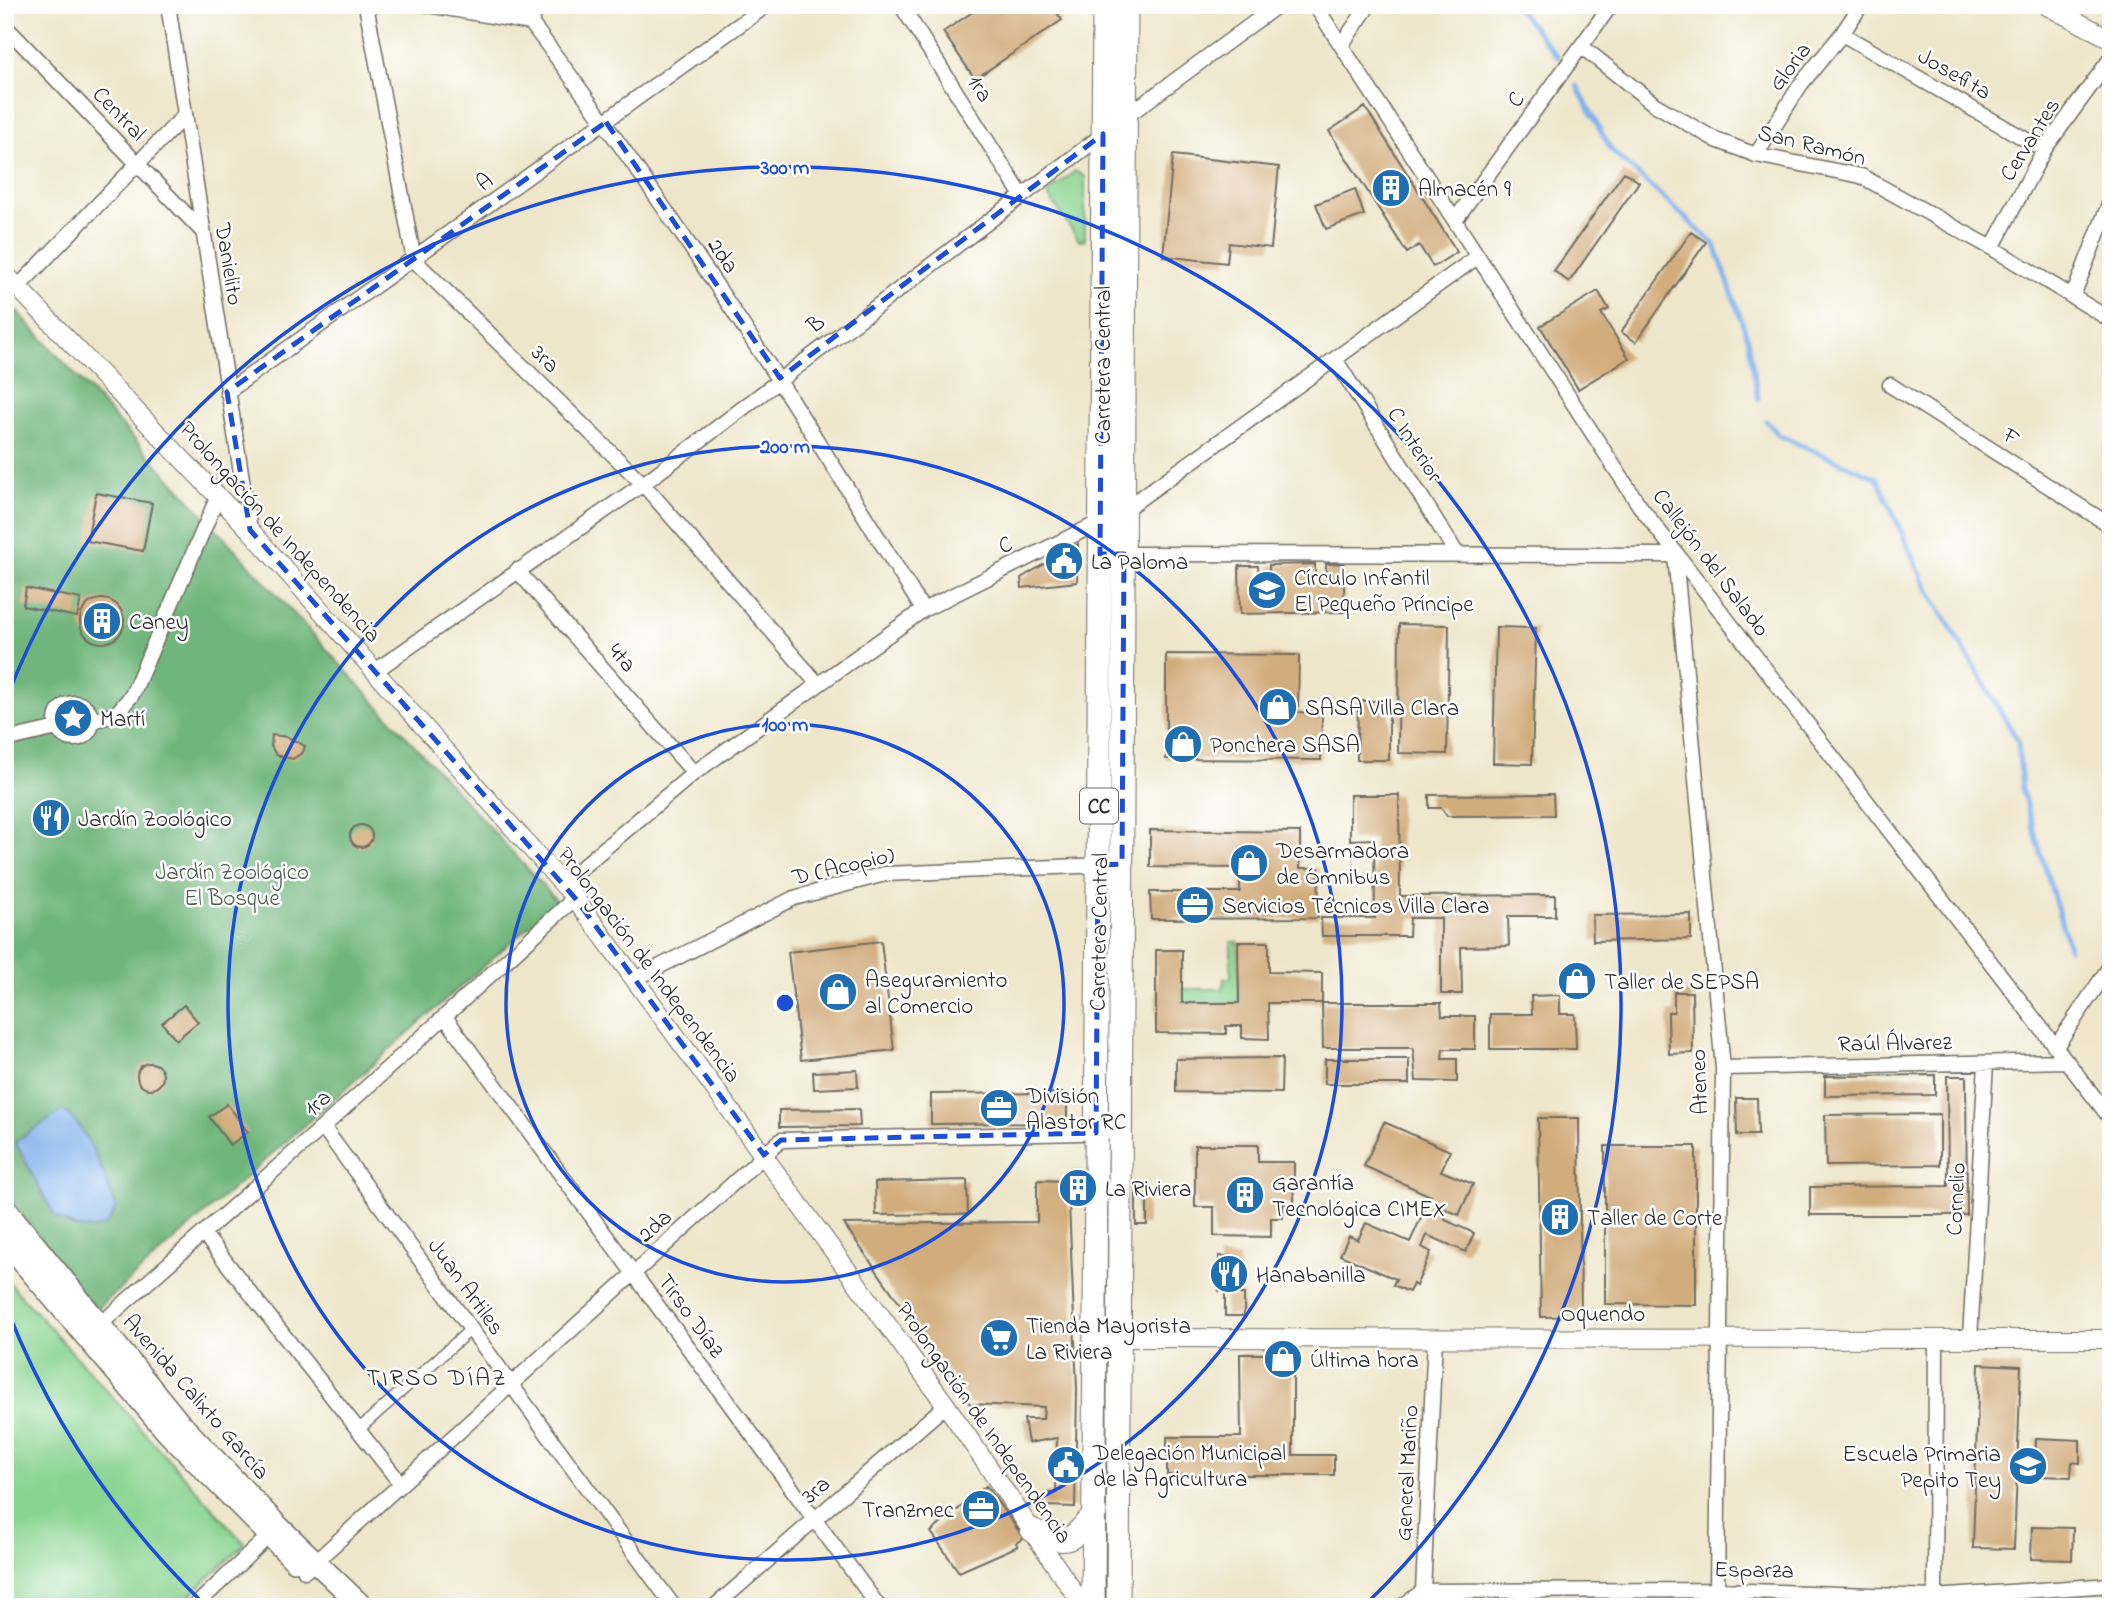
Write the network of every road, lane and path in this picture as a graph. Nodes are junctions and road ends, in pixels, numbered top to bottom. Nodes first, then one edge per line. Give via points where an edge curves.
1 (167, 5) edge
2 (366, 5) edge
3 (428, 5) edge
4 (537, 5) edge
5 (767, 5) edge
6 (901, 5) edge
7 (1104, 5) edge
8 (1126, 5) edge
9 (1278, 5) edge
10 (1315, 5) edge
11 (1369, 5) edge
12 (1611, 5) edge
13 (1860, 5) edge
14 (2045, 5) edge
15 (531, 23) junction
16 (5, 26) edge
17 (1842, 34) junction
18 (2111, 39) edge
19 (1342, 44) junction
20 (1581, 46) junction
21 (2111, 58) edge
22 (1126, 116) junction
23 (183, 117) junction
24 (606, 122) junction
25 (1103, 134) junction
26 (2044, 150) junction
27 (1756, 155) junction
28 (138, 164) junction
29 (1022, 196) junction
30 (2111, 199) edge
31 (1455, 220) junction
32 (202, 231) junction
33 (1992, 248) junction
34 (1477, 257) junction
35 (414, 260) junction
36 (11, 281) edge
37 (2073, 296) junction
38 (2111, 320) edge
39 (1335, 359) junction
40 (779, 378) junction
41 (1890, 386) dead end
42 (228, 393) junction
43 (643, 484) junction
44 (218, 496) junction
45 (1124, 510) junction
46 (1101, 522) junction
47 (2111, 526) edge
48 (250, 530) junction
49 (1100, 554) junction
50 (1124, 554) junction
51 (1457, 554) junction
52 (1675, 555) junction
53 (517, 570) junction
54 (923, 610) junction
55 (375, 671) junction
56 (817, 683) junction
57 (92, 721) junction
58 (57, 728) junction
59 (5, 740) edge
60 (694, 773) junction
61 (1122, 864) junction
62 (1098, 865) junction
63 (562, 884) junction
64 (575, 898) junction
65 (2111, 965) edge
66 (635, 979) junction
67 (445, 1017) junction
68 (2057, 1045) junction
69 (2067, 1061) junction
70 (1986, 1063) junction
71 (1723, 1068) junction
72 (2111, 1119) edge
73 (323, 1128) junction
74 (1121, 1132) junction
75 (1096, 1133) junction
76 (764, 1155) junction
77 (5, 1208) edge
78 (204, 1233) junction
79 (5, 1241) edge
80 (634, 1274) junction
81 (470, 1330) junction
82 (93, 1331) junction
83 (1095, 1338) junction
84 (1120, 1338) junction
85 (1435, 1338) junction
86 (1721, 1338) junction
87 (1937, 1338) junction
88 (1970, 1338) junction
89 (2111, 1339) edge
90 (510, 1385) junction
91 (946, 1405) junction
92 (358, 1430) junction
93 (401, 1484) junction
94 (1119, 1511) junction
95 (1094, 1513) junction
96 (814, 1519) junction
97 (1032, 1530) junction
98 (274, 1532) junction
99 (310, 1566) junction
100 (2111, 1585) edge
101 (1717, 1590) junction
102 (1423, 1591) junction
103 (1935, 1602) edge
104 (194, 1607) edge
105 (342, 1607) edge
106 (363, 1607) edge
107 (674, 1607) edge
108 (714, 1607) edge
109 (879, 1607) edge
110 (1084, 1607) edge
111 (1093, 1607) edge
112 (1118, 1607) edge
113 (1401, 1607) edge
114 (1436, 1607) edge
115 (1726, 1607) edge

1 - 23 street, Danielito
2 - 35 street
3 - 15 street
4 - 15 street
5 - 24 street, A
6 - 29 street, 1ra
7 - 25 main road, Carretera Central / CC
8 - 22 main road, Carretera Central / CC
9 - 22 street, B
10 - 19 street, Callejón del Salado
11 - 19 street
12 - 20 street, C
13 - 17 street, Gloria
14 - 18 street
15 - 24 street, 2da
16 - 28 street, Central
17 - 26 street, Josefita
17 - 27 street, Gloria via 1801,84
19 - 31 street, Callejón del Salado
20 - 27 street, San Ramón via 1654,104 1716,140
20 - 31 street, C
21 - 26 street, Cervantes
22 - 25 street, B
22 - 45 main road, Carretera Central / CC
23 - 28 street
23 - 32 street, Danielito
24 - 35 street, A
24 - 40 street, 2da
25 - 29 street, B
25 - 46 main road, Carretera Central / CC
26 - 33 street, Cervantes
27 - 33 street, San Ramón via 1861,176
28 - 32 street, Central
28 - 36 street
29 - 40 street, B
30 - 37 street
31 - 34 street, Callejón del Salado
32 - 42 street, Danielito
33 - 37 street, San Ramón
34 - 39 street, C
34 - 52 street, Callejón del Salado
35 - 42 street, A
35 - 43 street, 3ra
36 - 44 street, Prolongación de Independencia
37 - 38 street, San Ramón
39 - 45 street, C
39 - 51 street, C Interior
40 - 43 street, B
40 - 54 street, 2da
41 - 47 street, F
42 - 48 street, Danielito
43 - 53 street, B
43 - 56 street, 3ra
44 - 48 street, Prolongación de Independencia
44 - 57 street via 132,695 116,714
45 - 46 street, C
45 - 50 main road, Carretera Central / CC
46 - 49 main road, Carretera Central / CC
46 - 54 street, C
48 - 55 street, Prolongación de Independencia
49 - 50 street
49 - 62 main road, Carretera Central / CC
50 - 51 street
50 - 61 main road, Carretera Central / CC
51 - 52 street
52 - 68 street, Callejón del Salado
52 - 71 street, Ateneo
53 - 55 street, B
53 - 60 street, 4ta
54 - 56 street, C
55 - 63 street, Prolongación de Independencia
56 - 60 street, C
57 - 58 street via 88,732 78,738 66,737
57 - 58 street via 85,706 68,704 58,711
58 - 59 street
60 - 63 street, C
61 - 62 street, D (Acopio)
61 - 74 main road, Carretera Central / CC
62 - 66 street, D (Acopio) via 885,874 794,898
62 - 75 main road, Carretera Central / CC
63 - 64 street, Prolongación de Independencia
64 - 66 street, Prolongación de Independencia
64 - 67 street, 1ra
65 - 68 street
66 - 76 street, Prolongación de Independencia
67 - 73 street, 1ra
67 - 80 street, Tirso Díaz
68 - 69 street, Callejón del Salado
69 - 70 street, Raúl Álvarez
69 - 72 street, Callejón del Salado
70 - 71 street, Raúl Álvarez
70 - 88 street, Cornelio
71 - 86 street, Ateneo
73 - 78 street, 1ra
73 - 81 street, Juan Artiles
74 - 75 street, 2da
74 - 84 main road, Carretera Central / CC
75 - 76 street, 2da via 781,1140
75 - 83 main road, Carretera Central / CC
76 - 80 street, 2da
76 - 91 street, Prolongación de Independencia
77 - 82 main road, Avenida Calixto García
78 - 82 street, 1ra
78 - 92 street
79 - 82 main road, Avenida Calixto García
80 - 90 street, 2da
80 - 96 street, Tirso Díaz
81 - 90 street, Juan Artiles
81 - 92 street
82 - 98 main road, Avenida Calixto García via 167,1432
83 - 84 street, Oquendo
83 - 95 main road, Carretera Central / CC
84 - 85 street, Oquendo
84 - 94 main road, Carretera Central / CC
85 - 86 street, Oquendo
85 - 102 street, General Mariño
86 - 87 street, Oquendo
86 - 101 street, Ateneo
87 - 88 street, Oquendo
87 - 103 street
88 - 89 street, Oquendo
90 - 93 street, 2da
90 - 107 street, Juan Artiles
91 - 96 street, 3ra
91 - 97 street, Prolongación de Independencia
92 - 93 street
93 - 99 street, 2da
94 - 95 main road
94 - 112 main road, Carretera Central / CC
95 - 97 main road via 1086,1528 1073,1538 1055,1540
95 - 111 main road, Carretera Central / CC
96 - 108 street, 3ra
96 - 109 street, Tirso Díaz
97 - 110 street, Prolongación de Independencia
98 - 99 main road, Avenida Calixto García
98 - 104 street
99 - 105 main road, Avenida Calixto García
99 - 106 main road, Avenida Calixto García
100 - 103 street, Esparza
101 - 102 street, Esparza
101 - 103 street, Esparza
101 - 115 street, Ateneo
102 - 113 street
102 - 114 street

